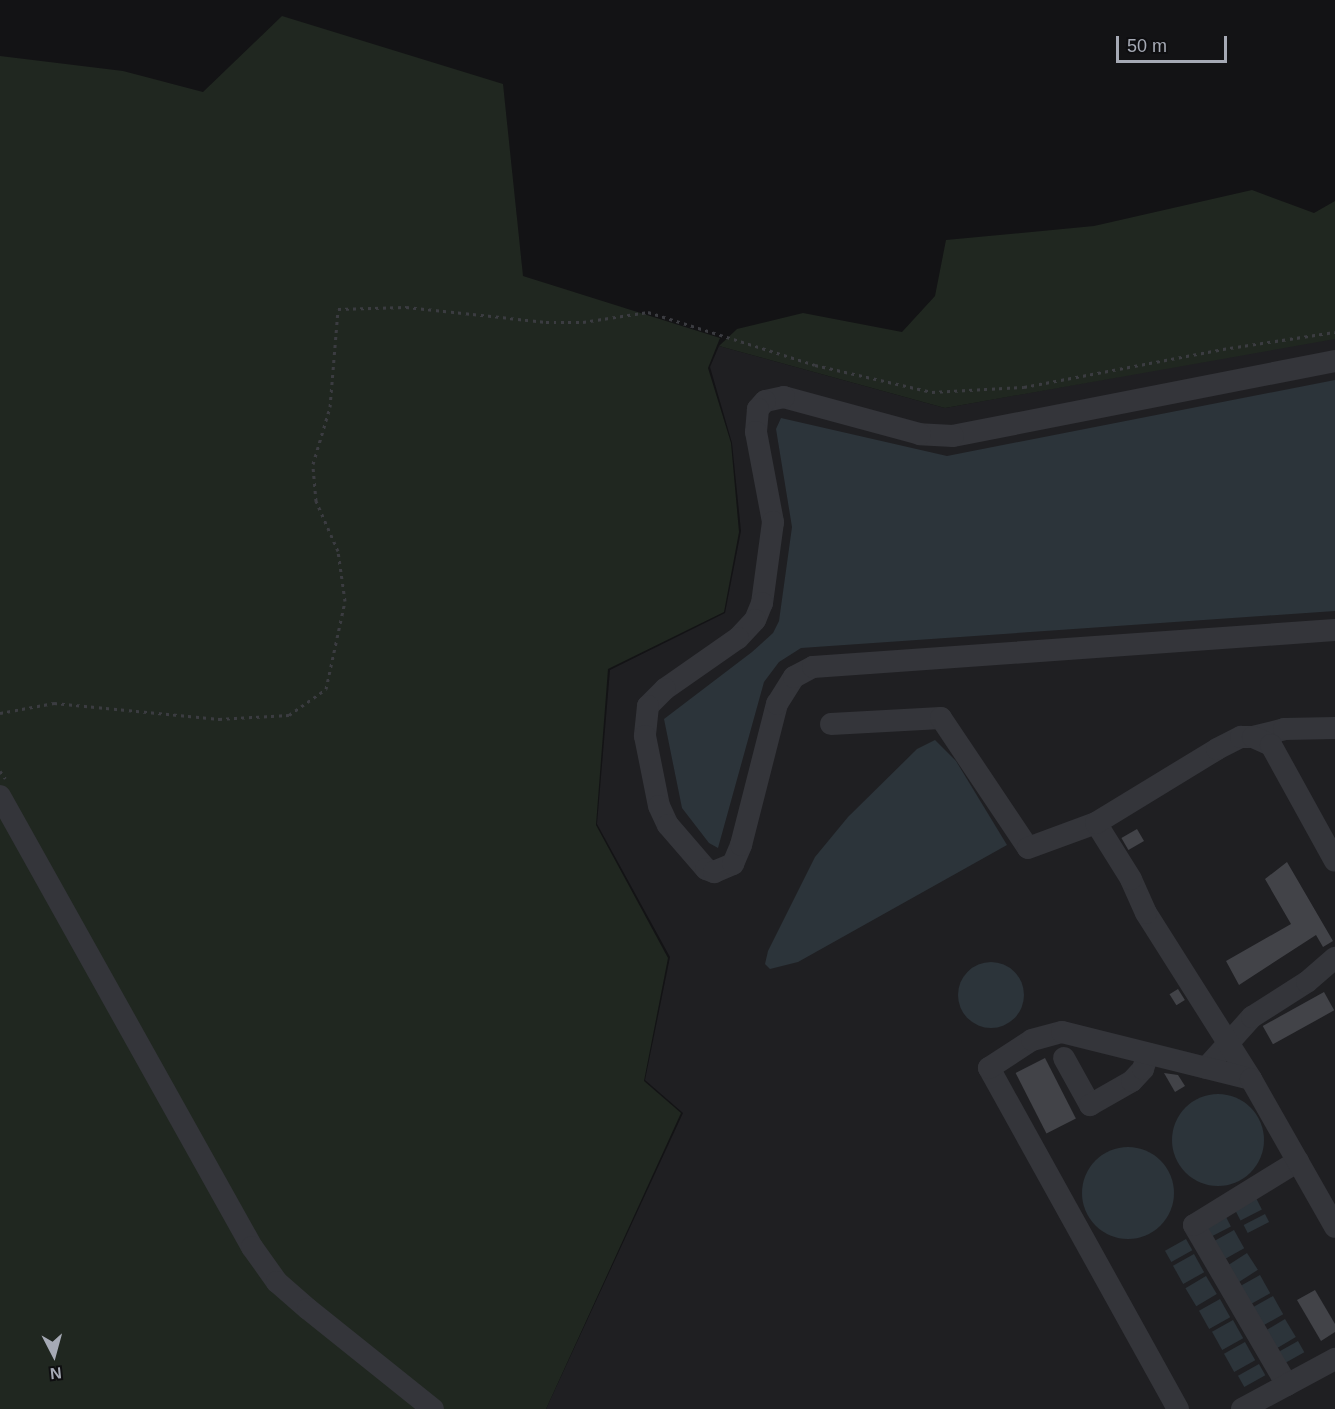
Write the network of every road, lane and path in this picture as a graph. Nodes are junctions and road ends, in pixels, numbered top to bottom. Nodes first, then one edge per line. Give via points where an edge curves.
1 (1335, 332) edge
2 (1335, 361) edge
3 (1335, 630) edge
4 (0, 713) edge
5 (831, 724) dead end
6 (1335, 728) edge
7 (1253, 737) junction
8 (0, 771) edge
9 (5, 792) edge
10 (1096, 823) junction
11 (1335, 861) edge
12 (1335, 958) edge
13 (1229, 1043) junction
14 (1148, 1054) junction
15 (1064, 1058) dead end
16 (1206, 1068) junction
17 (1251, 1079) junction
18 (1298, 1161) junction
19 (1335, 1227) edge
20 (1335, 1359) edge
21 (1287, 1385) junction
22 (432, 1409) edge
23 (1178, 1409) edge
24 (1242, 1409) edge

1 - 4 path via 1223,348 1024,387 932,393 815,365 648,312 582,322 546,322 406,307 338,309 330,407 313,464 316,501 338,551 345,601 327,690 289,716 219,719 54,703
2 - 3 street via 953,436 920,434 784,398 765,401 758,409 756,432 773,522 762,603 755,620 738,638 665,689 648,706 645,736 659,806 668,825 706,869 714,872 733,864 777,704 794,677 813,667
5 - 10 street via 941,718 1028,848
6 - 7 street via 1284,729
7 - 10 street via 1223,746
7 - 11 street via 1270,745
8 - 9 path
9 - 22 street via 252,1247 277,1282
10 - 13 street via 1131,879 1146,913
12 - 13 street via 1307,982 1252,1017
13 - 16 street
13 - 17 street
14 - 15 street via 1143,1070 1132,1081 1089,1105
14 - 16 street
14 - 23 street via 1070,1033 1052,1033 1032,1040 989,1068
16 - 17 street
17 - 18 street
18 - 19 street
18 - 21 street via 1194,1225
20 - 21 street
21 - 24 street

